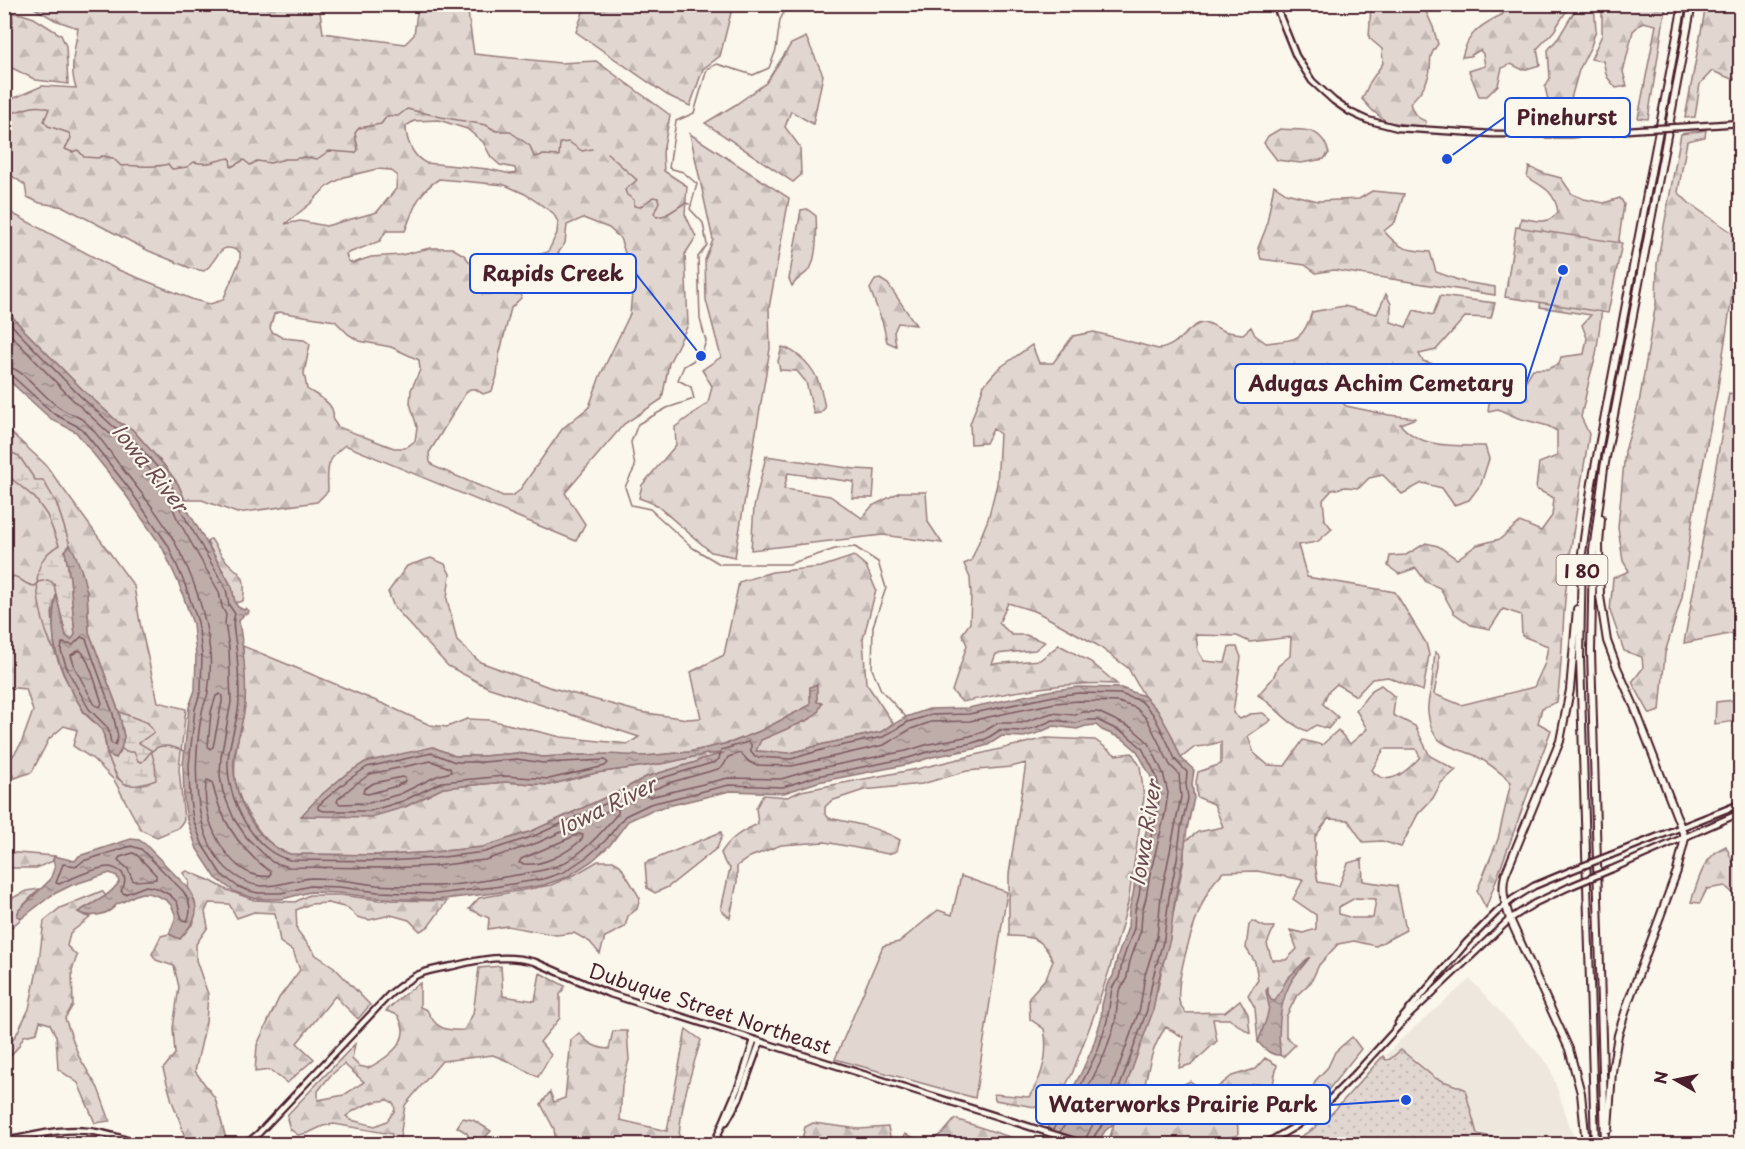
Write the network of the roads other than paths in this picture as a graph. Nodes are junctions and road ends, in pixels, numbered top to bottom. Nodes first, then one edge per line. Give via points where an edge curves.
1 (1275, 4) edge
2 (1683, 4) edge
3 (1692, 4) edge
4 (1740, 123) edge
5 (1604, 468) junction
6 (1582, 553) junction
7 (1740, 804) edge
8 (1740, 813) edge
9 (1680, 827) junction
10 (1685, 838) junction
11 (1505, 905) junction
12 (1510, 919) junction
13 (754, 1040) junction
14 (760, 1042) junction
15 (1382, 1044) junction
16 (718, 1134) junction
17 (4, 1141) edge
18 (137, 1144) edge
19 (246, 1144) edge
20 (714, 1144) edge
21 (1084, 1144) edge
22 (1265, 1144) edge
23 (1586, 1144) edge
24 (1595, 1144) edge
25 (1606, 1144) edge

1 - 4 main road, bridge via 1296,56 1312,81 1350,112 1398,128 1571,135
2 - 6 highway, I 80
3 - 5 highway, I 80
5 - 9 highway via 1599,546 1605,630
5 - 25 highway, I 80 via 1592,562 1591,651
6 - 11 highway via 1564,724 1554,758 1505,875
6 - 24 highway, I 80 via 1580,658
7 - 9 main road
8 - 10 main road
9 - 10 highway
9 - 11 main road, bridge via 1534,886
10 - 12 main road, bridge via 1569,887
10 - 25 highway via 1677,871 1618,1035
11 - 12 highway
11 - 15 main road via 1467,942
12 - 15 main road
12 - 23 highway via 1569,1049 1581,1093
13 - 14 main road, Dubuque Street Northeast
13 - 16 main road
13 - 19 main road, Dubuque Street Northeast via 607,993 535,962 499,957 469,962 418,975 397,988
14 - 16 main road via 740,1097
14 - 21 main road, Dubuque Street Northeast
15 - 22 main road via 1322,1107
16 - 20 main road
17 - 18 main road via 80,1131

